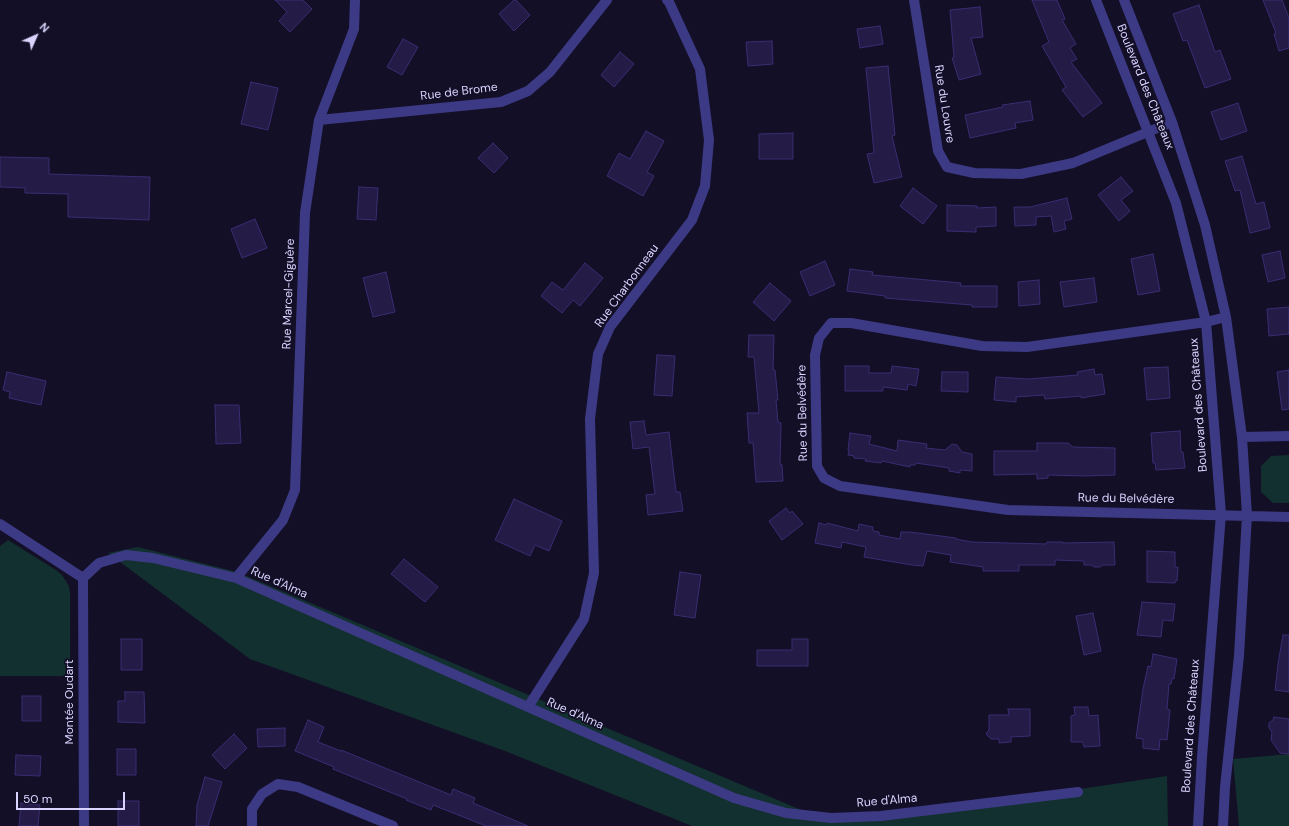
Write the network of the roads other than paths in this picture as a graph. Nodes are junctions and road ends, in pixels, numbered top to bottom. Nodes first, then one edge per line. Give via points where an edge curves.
1 (355, 0) edge
2 (607, 0) edge
3 (667, 0) edge
4 (914, 0) edge
5 (1096, 0) edge
6 (1124, 0) edge
7 (319, 120) junction
8 (1172, 122) junction
9 (1149, 132) junction
10 (1226, 317) junction
11 (1206, 322) junction
12 (1289, 436) edge
13 (1242, 437) junction
14 (1221, 514) junction
15 (1247, 515) junction
16 (1289, 517) edge
17 (0, 524) edge
18 (83, 578) junction
19 (236, 578) junction
20 (528, 707) junction
21 (1078, 792) dead end
22 (84, 826) edge
23 (252, 826) edge
24 (393, 826) edge
25 (1198, 826) edge
26 (1223, 826) edge

1 - 7 street, Rue Marcel-Giguère via 354,29
2 - 7 street, Rue de Brome via 550,72 528,91 501,102
3 - 20 street, Rue Charbonneau via 700,69 709,140 705,186 692,220 610,326 598,354 590,419 594,573 584,619
4 - 9 street, Rue du Louvre via 938,151 947,167 974,173 1021,174 1073,163
5 - 9 street, Boulevard des Châteaux
6 - 8 street, Boulevard des Châteaux
7 - 19 street, Rue Marcel-Giguère via 306,213 295,490 283,520
8 - 9 street, Rue du Louvre
8 - 10 street, Boulevard des Châteaux via 1205,225
9 - 11 street, Boulevard des Châteaux via 1176,203
10 - 11 street, Rue du Belvédère
10 - 13 street, Boulevard des Châteaux
11 - 14 street, Boulevard des Châteaux
11 - 14 street, Rue du Belvédère via 1027,347 982,346 851,323 831,323 819,338 815,355 817,466 824,478 840,486 1008,510
12 - 13 street
13 - 15 street, Boulevard des Châteaux
14 - 15 street, Rue du Belvédère
14 - 25 street, Boulevard des Châteaux
15 - 16 street
15 - 26 street, Boulevard des Châteaux via 1239,656
17 - 18 street
18 - 19 street, Rue d'Alma via 99,563 126,556 153,558
18 - 22 street, Montée Oudart
19 - 20 street, Rue d'Alma
20 - 21 street, Rue d'Alma via 734,798 786,813 831,818 881,816
23 - 24 street via 252,809 262,794 278,784 298,787

